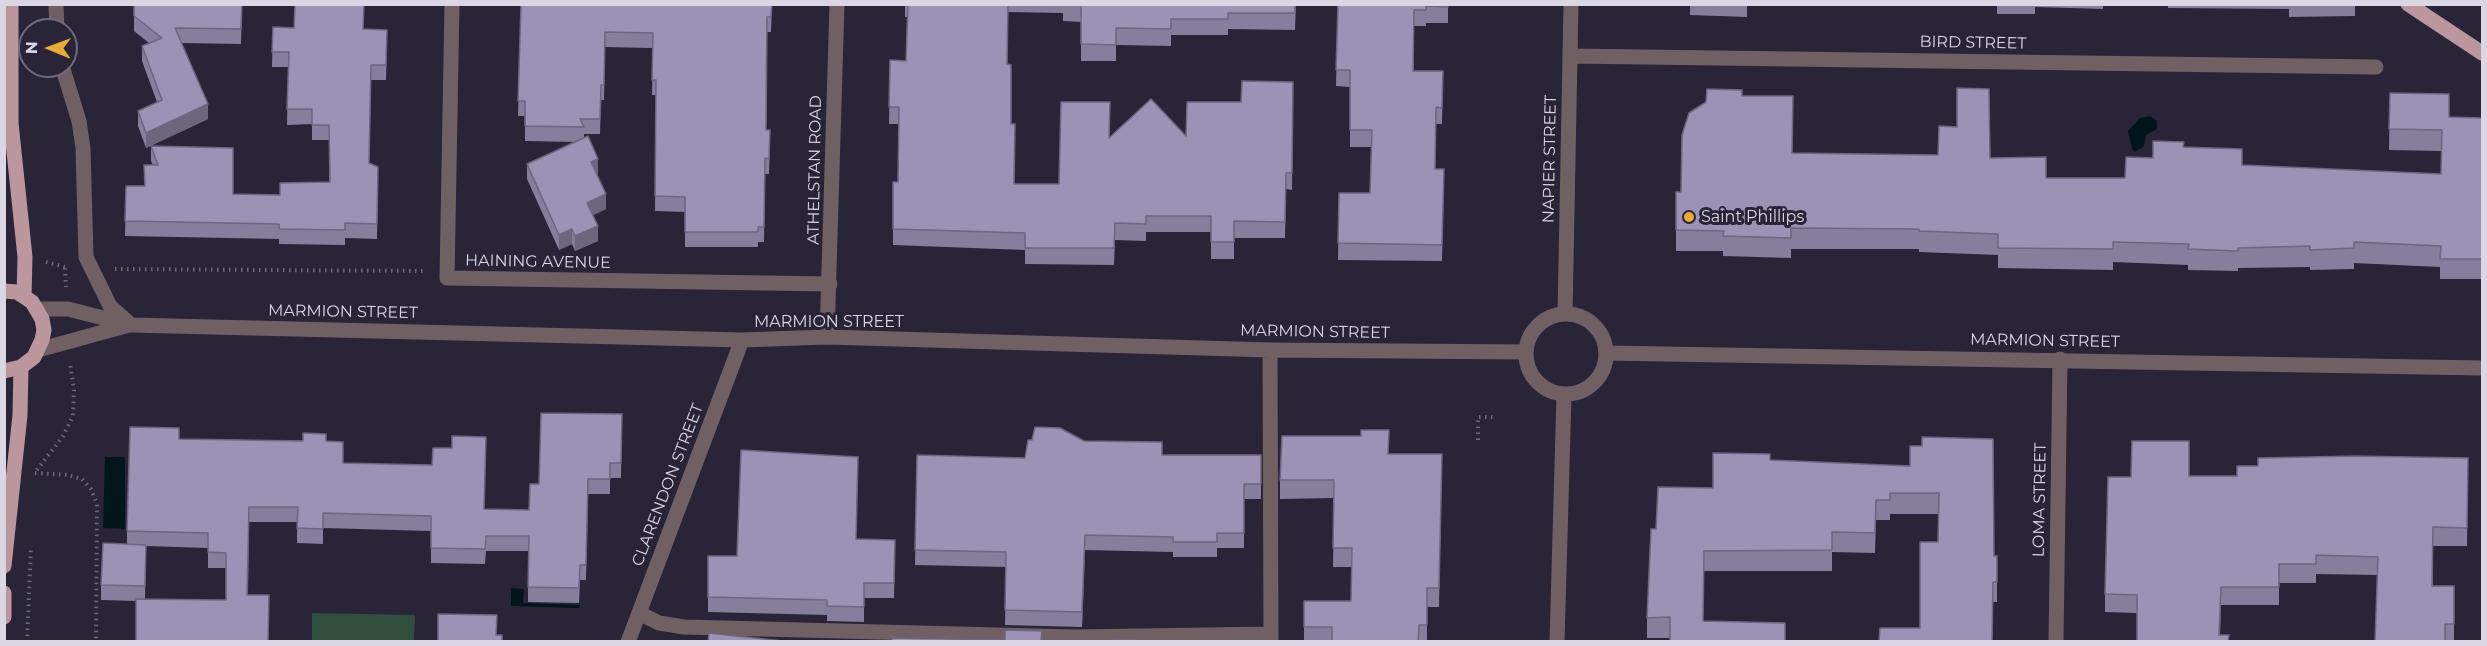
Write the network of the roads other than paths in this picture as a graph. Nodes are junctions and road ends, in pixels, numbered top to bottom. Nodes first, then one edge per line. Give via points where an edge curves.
1 (11, 4) edge
2 (452, 4) edge
3 (837, 4) edge
4 (1571, 4) edge
5 (2408, 4) edge
6 (2482, 53) edge
7 (1571, 56) junction
8 (2376, 67) dead end
9 (66, 78) edge
10 (11, 123) junction
11 (4, 173) edge
12 (830, 284) junction
13 (4, 291) edge
14 (24, 296) junction
15 (37, 309) junction
16 (1565, 314) junction
17 (132, 325) junction
18 (827, 337) junction
19 (742, 340) junction
20 (38, 350) junction
21 (1270, 350) junction
22 (1526, 352) junction
23 (1606, 353) junction
24 (2060, 359) junction
25 (21, 367) junction
26 (2482, 368) edge
27 (4, 370) edge
28 (1564, 395) junction
29 (4, 566) edge
30 (4, 594) edge
31 (639, 613) junction
32 (4, 617) edge
33 (886, 636) edge
34 (1271, 638) edge
35 (1075, 639) edge
36 (628, 642) edge
37 (1557, 642) edge
38 (2056, 642) edge

1 - 10 main road
2 - 12 street, HAINING AVENUE via 447,278
3 - 12 street, ATHELSTAN ROAD
4 - 7 street, NAPIER STREET
5 - 6 main road
7 - 8 street, BIRD STREET
7 - 16 street, NAPIER STREET
9 - 17 street via 83,148 88,262 110,306
10 - 11 main road
10 - 14 main road via 26,257
12 - 18 street, ATHELSTAN ROAD
13 - 14 main road
14 - 15 main road
15 - 17 street, MARMION STREET via 68,309
15 - 20 main road via 44,330
16 - 22 street via 1543,322 1528,341
16 - 23 street via 1587,320 1597,328 1606,343
17 - 19 street, MARMION STREET
17 - 20 street, MARMION STREET
18 - 19 street, MARMION STREET
18 - 21 street, MARMION STREET
19 - 31 street, CLARENDON STREET
20 - 25 main road
21 - 22 street, MARMION STREET
21 - 34 street
22 - 28 street via 1532,376 1541,386
23 - 24 street, MARMION STREET
23 - 28 street via 1603,372 1596,382 1587,390
24 - 26 street, MARMION STREET
24 - 38 street, LOMA STREET
25 - 27 main road
25 - 29 main road via 20,415
28 - 37 street
30 - 32 main road
31 - 33 street via 659,623 684,627
31 - 36 street, CLARENDON STREET
33 - 35 street
34 - 35 street

